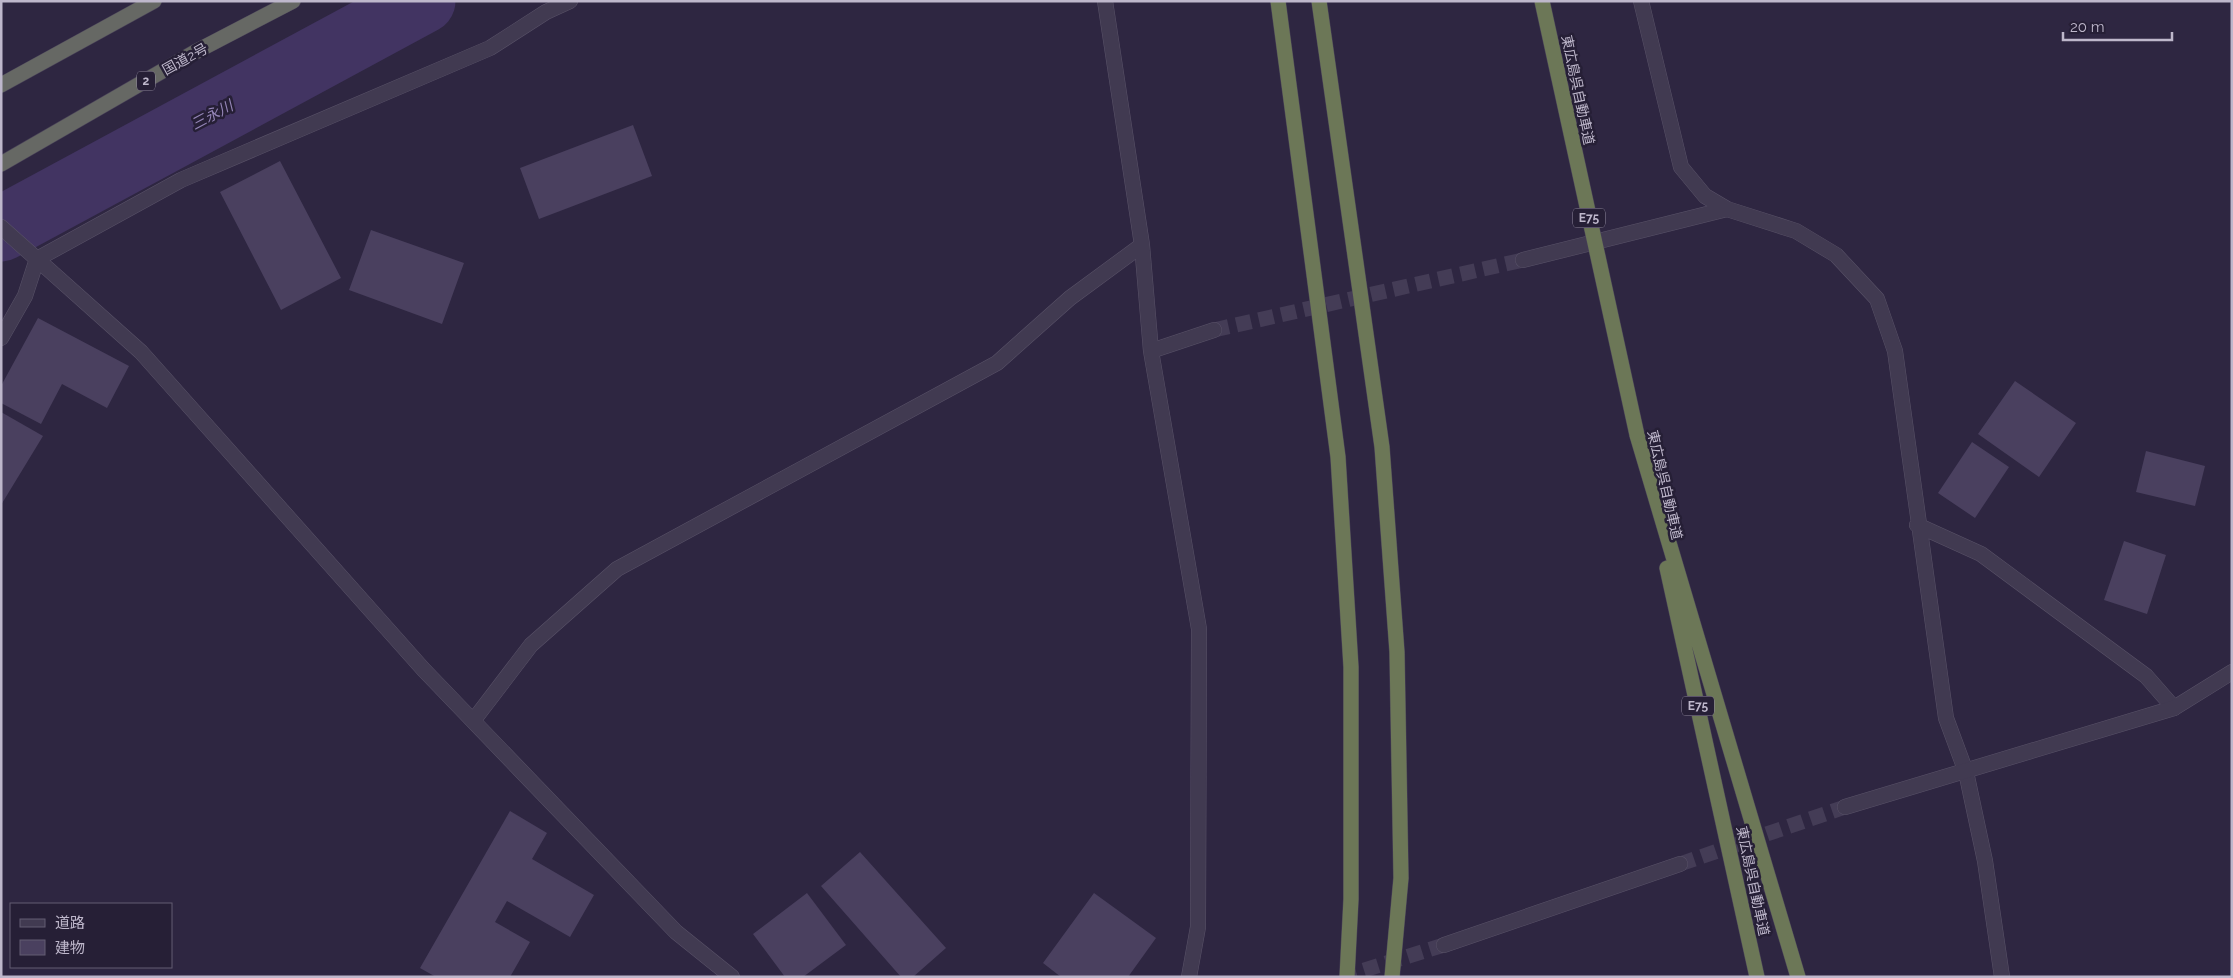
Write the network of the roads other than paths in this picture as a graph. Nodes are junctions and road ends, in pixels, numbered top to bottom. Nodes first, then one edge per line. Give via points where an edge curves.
1 (154, 1) edge
2 (293, 1) edge
3 (570, 1) edge
4 (1105, 1) edge
5 (1278, 1) edge
6 (1319, 1) edge
7 (1542, 1) edge
8 (1641, 1) edge
9 (1, 84) edge
10 (1, 164) edge
11 (1728, 209) junction
12 (1, 227) edge
13 (1142, 244) junction
14 (37, 259) junction
15 (1524, 260) tunnel mouth
16 (1214, 330) tunnel mouth
17 (1, 338) edge
18 (1151, 351) junction
19 (1637, 435) junction
20 (1917, 525) junction
21 (2232, 672) edge
22 (2174, 708) junction
23 (472, 721) junction
24 (1966, 772) junction
25 (1845, 808) tunnel mouth
26 (1680, 864) tunnel mouth
27 (1444, 945) tunnel mouth
28 (732, 977) edge
29 (1189, 977) edge
30 (1347, 977) edge
31 (1392, 977) edge
32 (1757, 977) edge
33 (1798, 977) edge
34 (2002, 977) edge

1 - 9 highway
2 - 10 highway, 国道2号 / 2
3 - 14 street via 546,12 490,48 181,180
4 - 13 street
5 - 30 highway via 1338,457 1351,667 1351,899
6 - 31 highway via 1382,448 1397,652 1401,878
7 - 19 highway, 東広島呉自動車道 / E75, bridge
8 - 11 street via 1681,167 1705,196
11 - 15 street
11 - 20 street via 1796,231 1836,255 1877,299 1895,351
12 - 14 street
13 - 18 street
13 - 23 street via 1070,298 997,363 617,569 531,645
14 - 17 street via 25,296
14 - 23 street via 142,352
16 - 18 street
18 - 29 street via 1199,629 1198,927
19 - 32 highway, 東広島呉自動車道 / E75
19 - 33 highway
20 - 22 street via 1981,554 2146,676
20 - 24 street via 1946,718
21 - 22 street
22 - 24 street
23 - 28 street via 676,932
24 - 25 street
24 - 34 street via 1985,861
26 - 27 street

